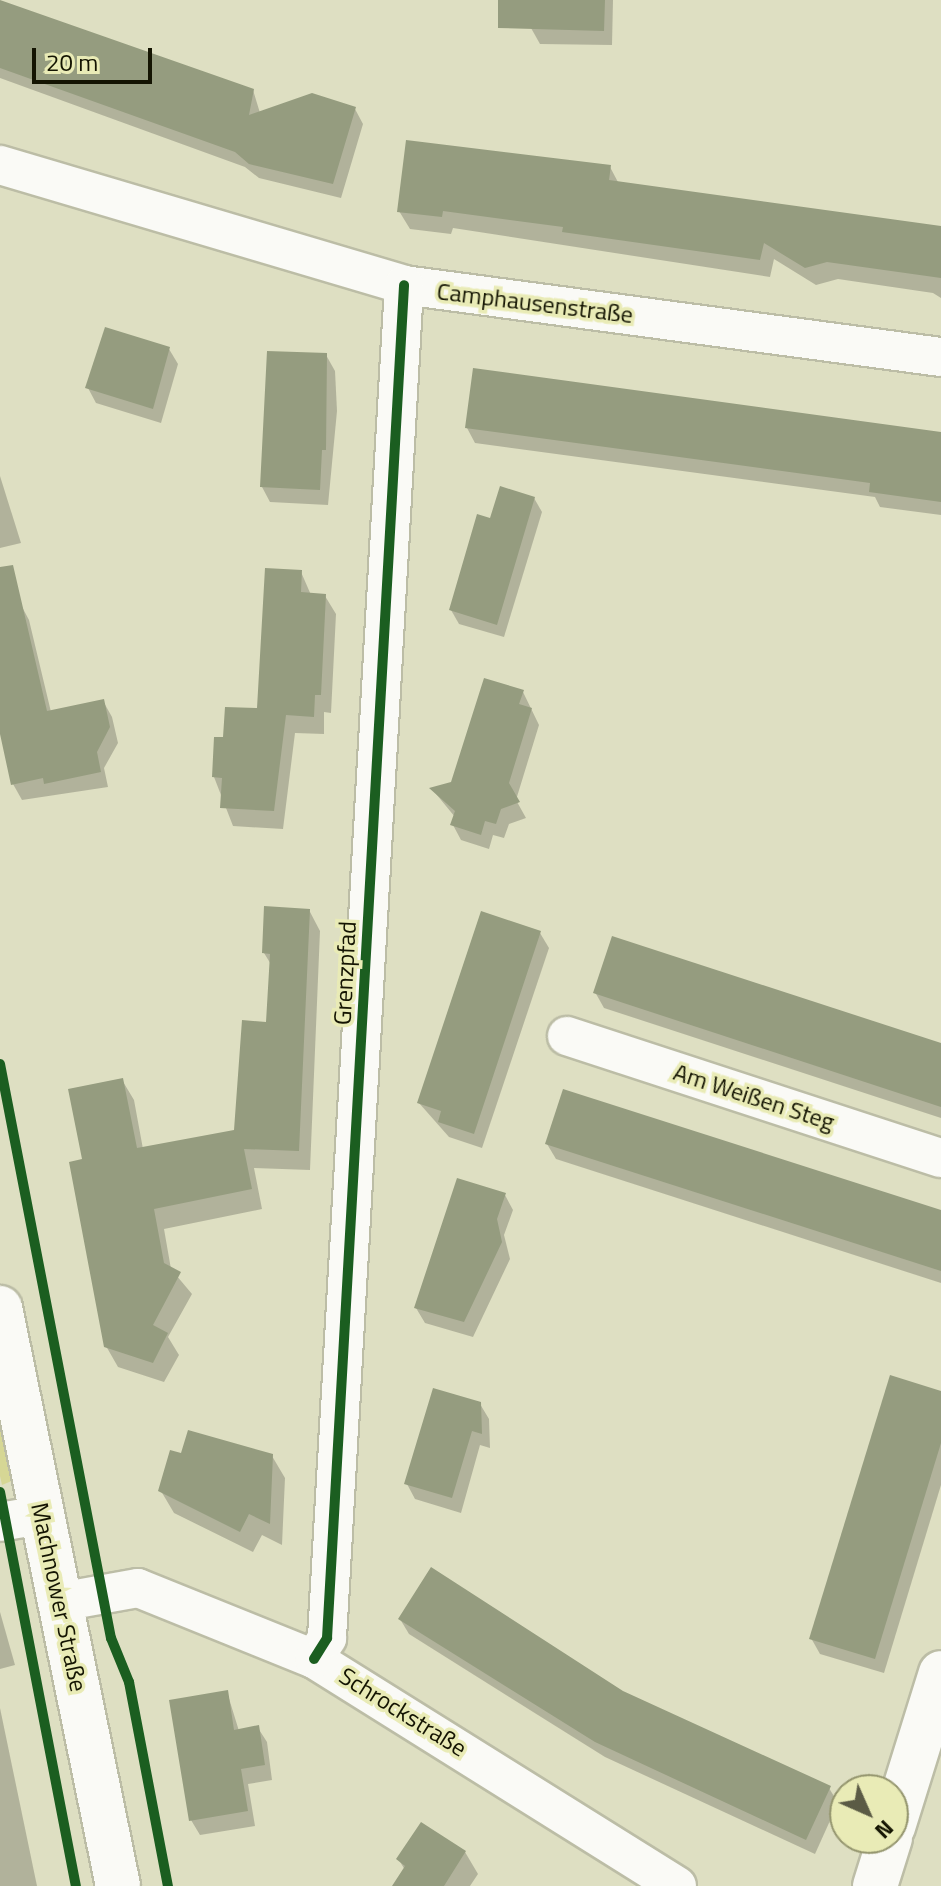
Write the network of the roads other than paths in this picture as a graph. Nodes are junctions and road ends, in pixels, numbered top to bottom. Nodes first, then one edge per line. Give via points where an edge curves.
1 (0, 165) edge
2 (404, 285) junction
3 (941, 357) edge
4 (567, 1036) dead end
5 (941, 1158) edge
6 (0, 1308) edge
7 (20, 1519) edge
8 (60, 1602) junction
9 (314, 1659) junction
10 (941, 1673) edge
11 (909, 1776) edge
12 (885, 1854) edge
13 (118, 1886) edge
14 (677, 1886) edge
15 (875, 1886) edge

1 - 2 street, Camphausenstraße
2 - 3 street, Camphausenstraße
2 - 9 street, Grenzpfad via 327,1638
4 - 5 street, Am Weißen Steg
6 - 7 main road, Machnower Straße
7 - 8 main road, Machnower Straße
8 - 9 street, Schrockstraße via 138,1588
8 - 13 main road, Machnower Straße
9 - 14 street, Schrockstraße
10 - 11 main road
12 - 15 main road

